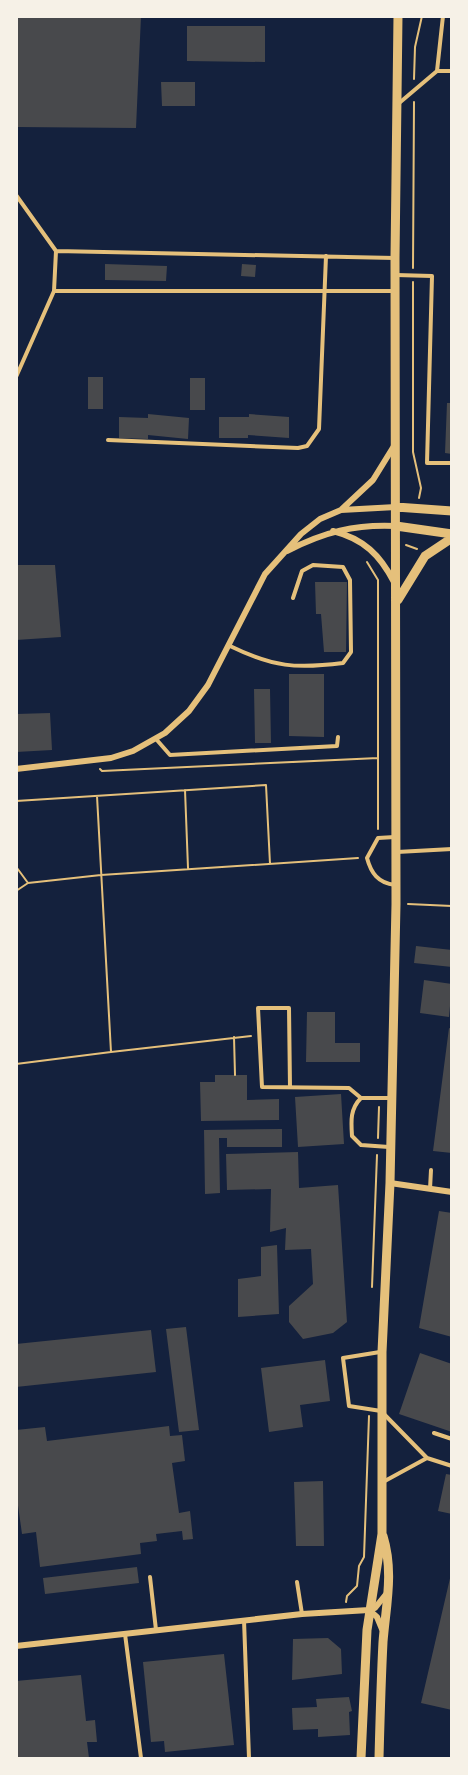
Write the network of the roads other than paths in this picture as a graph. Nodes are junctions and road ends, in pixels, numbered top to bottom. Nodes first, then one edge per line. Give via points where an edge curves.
1 (398, 16) edge
2 (404, 16) edge
3 (443, 16) edge
4 (398, 30) junction
5 (437, 71) junction
6 (452, 71) edge
7 (398, 104) junction
8 (16, 195) edge
9 (56, 251) junction
10 (326, 256) junction
11 (395, 258) junction
12 (395, 275) junction
13 (54, 291) junction
14 (325, 291) junction
15 (395, 291) junction
16 (16, 376) edge
17 (108, 440) dead end
18 (396, 443) junction
19 (452, 464) edge
20 (396, 507) junction
21 (341, 510) junction
22 (452, 510) edge
23 (396, 526) junction
24 (333, 531) junction
25 (452, 536) edge
26 (281, 554) junction
27 (396, 586) junction
28 (293, 598) dead end
29 (396, 604) junction
30 (230, 646) junction
31 (338, 737) dead end
32 (156, 739) junction
33 (16, 769) edge
34 (396, 837) junction
35 (452, 849) edge
36 (396, 852) junction
37 (396, 885) junction
38 (290, 1088) junction
39 (361, 1098) junction
40 (390, 1098) junction
41 (390, 1147) junction
42 (430, 1170) dead end
43 (390, 1184) junction
44 (430, 1189) junction
45 (452, 1192) edge
46 (382, 1352) junction
47 (381, 1411) junction
48 (434, 1433) dead end
49 (452, 1439) edge
50 (427, 1458) junction
51 (452, 1466) edge
52 (381, 1484) junction
53 (382, 1534) junction
54 (150, 1577) dead end
55 (297, 1582) dead end
56 (389, 1590) junction
57 (369, 1610) junction
58 (302, 1614) junction
59 (244, 1620) junction
60 (156, 1630) junction
61 (125, 1634) junction
62 (384, 1637) junction
63 (16, 1646) edge
64 (141, 1758) edge
65 (249, 1758) edge
66 (361, 1758) edge
67 (379, 1758) edge

1 - 4 street
2 - 4 street
3 - 5 lane
4 - 7 street
5 - 6 lane
5 - 7 lane
7 - 11 street
8 - 9 lane
9 - 10 lane
9 - 13 lane
10 - 11 lane
10 - 14 lane
11 - 12 street
12 - 15 street
12 - 19 lane via 432,276 427,463
13 - 14 lane
13 - 16 lane
14 - 15 lane
14 - 17 lane via 319,429 307,446
15 - 18 street
18 - 20 street
18 - 21 street via 373,480
20 - 21 street
20 - 22 street
20 - 23 street
21 - 26 street via 310,525
23 - 24 street via 360,525
23 - 25 street
23 - 27 street
24 - 26 street
24 - 27 street via 355,538 373,550
25 - 29 street via 425,556
26 - 30 street via 259,584
27 - 29 street
28 - 30 lane via 302,571 313,565 343,567 350,580 351,652 343,663 305,667 271,664
29 - 34 street
30 - 32 street via 194,705
31 - 32 lane via 337,746 170,755
32 - 33 street via 123,754 93,761
34 - 36 street
34 - 37 lane via 378,838 367,858 371,873
35 - 36 lane
36 - 37 street
37 - 40 street
38 - 38 lane via 262,1087 258,1008 290,1008
38 - 39 lane via 349,1088
39 - 40 lane
39 - 41 lane via 351,1116 352,1136 361,1144
40 - 41 street
41 - 43 street
42 - 44 lane
43 - 44 street
43 - 46 street
44 - 45 street
46 - 47 street
46 - 47 lane via 343,1358 349,1406
47 - 50 lane
47 - 52 street
48 - 49 lane
50 - 51 lane
50 - 52 lane
52 - 53 street
53 - 56 street
53 - 57 street
54 - 60 lane
55 - 58 lane
56 - 57 street
56 - 62 street
57 - 58 street
57 - 62 street via 377,1617
57 - 66 street
58 - 59 street
59 - 60 street
59 - 65 lane
60 - 61 street
61 - 63 street
61 - 64 lane
62 - 67 street

